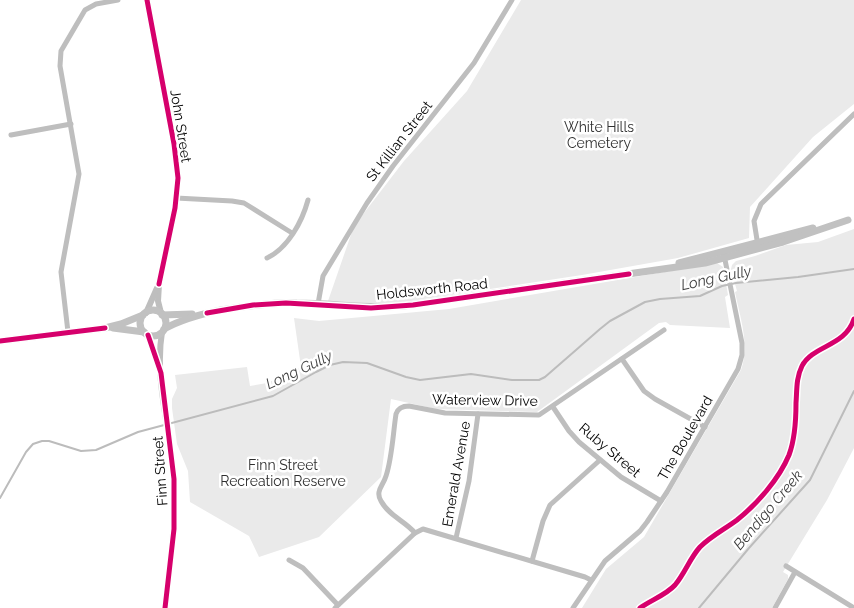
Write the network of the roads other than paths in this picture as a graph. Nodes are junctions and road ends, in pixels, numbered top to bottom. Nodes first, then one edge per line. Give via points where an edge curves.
1 (118, 0) edge
2 (147, 0) edge
3 (512, 0) edge
4 (854, 114) edge
5 (71, 124) junction
6 (11, 135) dead end
7 (176, 198) junction
8 (308, 200) dead end
9 (851, 219) edge
10 (292, 233) junction
11 (758, 246) junction
12 (724, 255) junction
13 (267, 258) dead end
14 (159, 284) junction
15 (318, 304) junction
16 (207, 313) junction
17 (144, 314) junction
18 (162, 314) junction
19 (105, 328) junction
20 (664, 330) dead end
21 (163, 331) junction
22 (68, 332) junction
23 (146, 334) junction
24 (0, 341) edge
25 (622, 359) junction
26 (161, 373) junction
27 (553, 406) junction
28 (478, 414) junction
29 (705, 427) junction
30 (600, 460) junction
31 (661, 501) junction
32 (415, 533) junction
33 (456, 538) junction
34 (289, 560) dead end
35 (532, 561) junction
36 (786, 566) dead end
37 (795, 572) junction
38 (590, 580) junction
39 (336, 607) edge
40 (165, 608) edge
41 (573, 608) edge
42 (775, 608) edge
43 (854, 608) edge

1 - 5 street via 96,4 85,10 61,51
2 - 7 street, John Street via 174,144 178,178
3 - 15 street, St Killian Street via 474,63 370,198 325,272
4 - 11 street via 761,204 754,221
5 - 6 street
5 - 22 street via 79,174 61,272
7 - 10 street via 244,203
7 - 14 street, John Street
8 - 10 street via 302,219
9 - 11 main road, Holdsworth Road
10 - 13 street via 281,250
11 - 12 main road, Holdsworth Road
12 - 15 main road, Holdsworth Road via 629,274 413,305 371,308
12 - 29 street, The Boulevard via 742,343 742,360
14 - 17 street, John Street
14 - 18 street, John Street via 158,303
15 - 16 main road, Holdsworth Road via 273,303
16 - 18 main road, Holdsworth Road
16 - 21 main road, Holdsworth Road via 176,322
17 - 18 main road via 154,310
17 - 19 main road
17 - 23 main road via 140,322
18 - 21 main road via 166,322
19 - 22 main road
19 - 23 main road
20 - 25 street, Waterview Drive
21 - 23 main road via 156,336
21 - 26 street, Finn Street
22 - 24 main road
23 - 26 street, Finn Street
25 - 27 street, Waterview Drive
25 - 29 street via 644,391
26 - 40 street, Finn Street via 174,472 175,510
27 - 28 street, Waterview Drive via 536,415
27 - 30 street, Ruby Street via 573,436
28 - 32 street, Waterview Drive via 436,412 406,406 398,410 387,475 379,495 394,516
28 - 33 street, Emerald Avenue via 469,481
29 - 31 street, The Boulevard
30 - 31 street, Ruby Street
30 - 35 street via 550,505 542,521
31 - 38 street, The Boulevard via 644,527 605,561
32 - 33 street via 426,529
32 - 39 street
33 - 35 street
34 - 39 street via 303,568
35 - 38 street
36 - 37 street
37 - 42 street
37 - 43 street
38 - 41 street, The Boulevard

